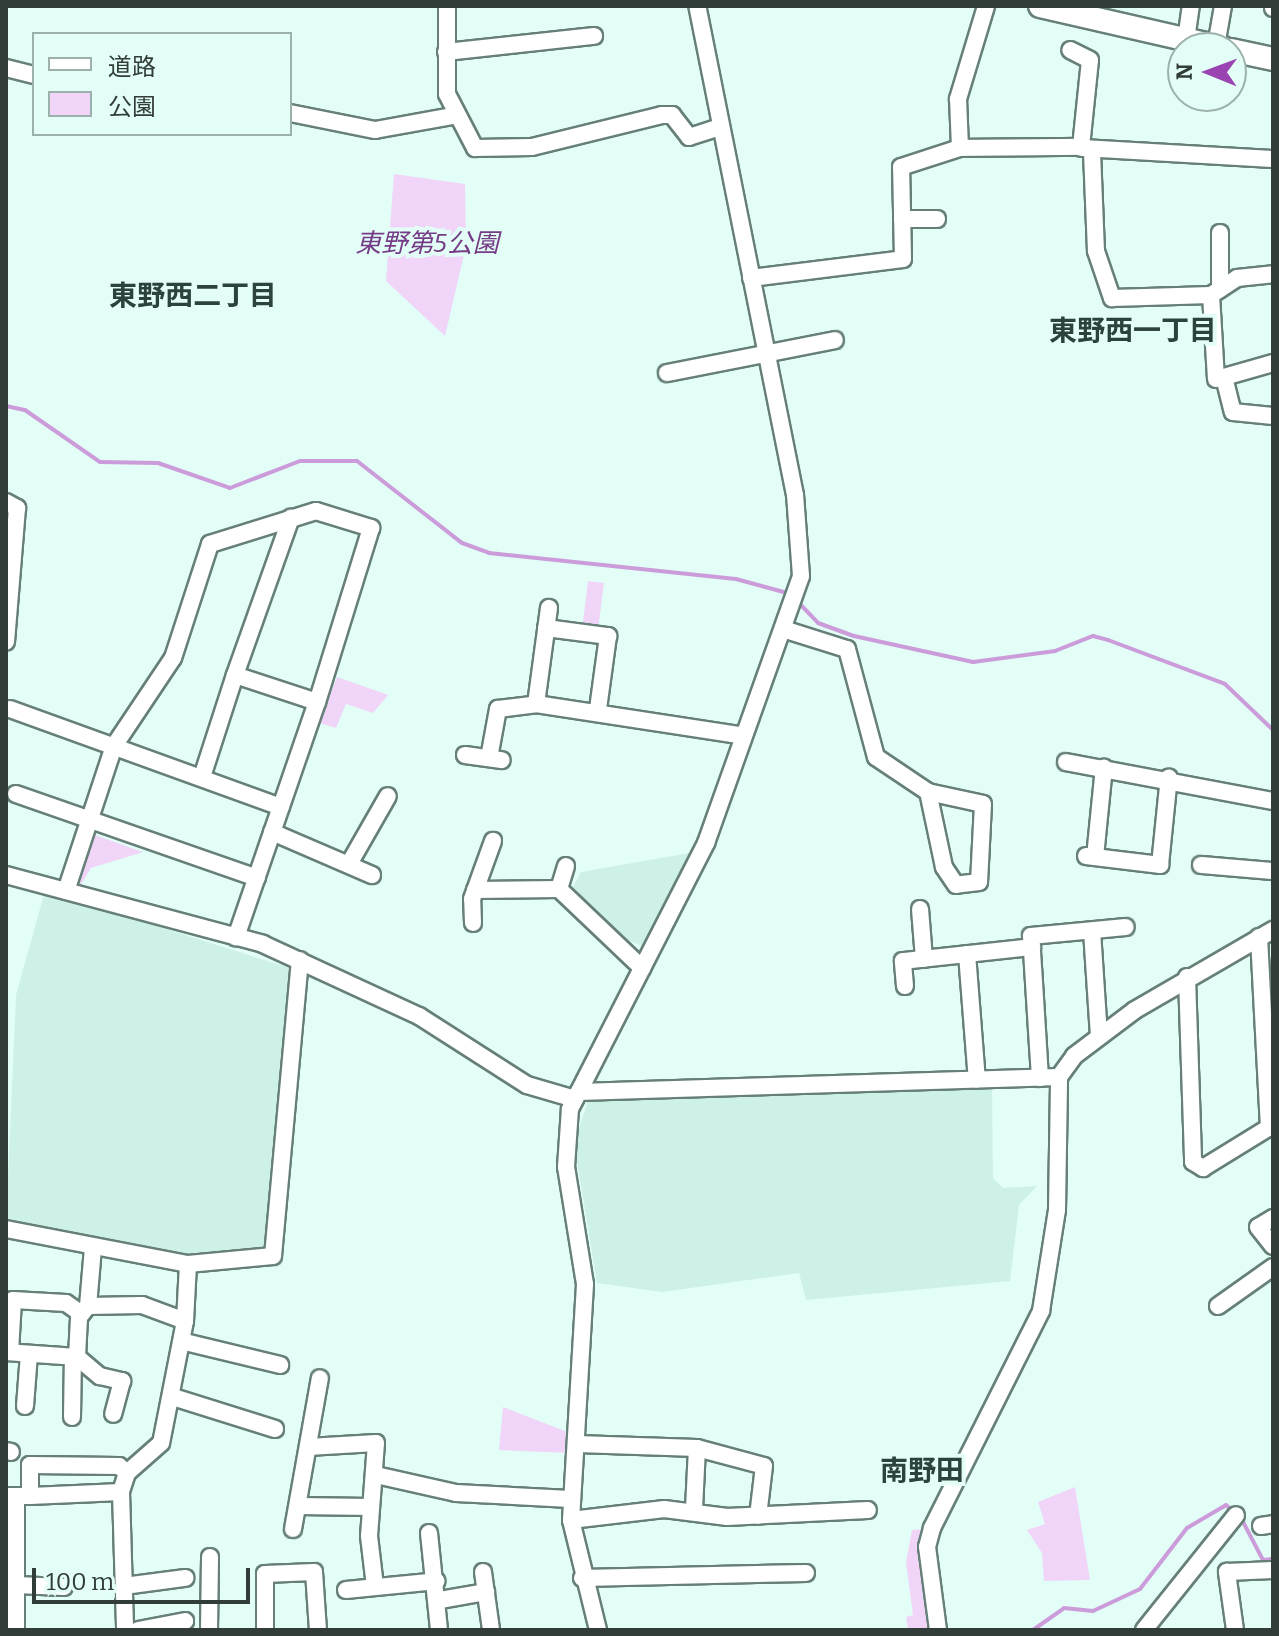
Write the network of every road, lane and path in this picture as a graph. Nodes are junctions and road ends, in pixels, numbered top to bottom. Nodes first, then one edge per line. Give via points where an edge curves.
1 (447, 6) edge
2 (697, 6) edge
3 (986, 6) edge
4 (1040, 6) edge
5 (1191, 6) edge
6 (1223, 6) edge
7 (1076, 10) edge
8 (1187, 32) edge
9 (1223, 32) edge
10 (1167, 35) edge
11 (594, 36) dead end
12 (1070, 50) dead end
13 (446, 52) junction
14 (1247, 53) edge
15 (1273, 59) edge
16 (6, 68) edge
17 (32, 74) edge
18 (292, 113) edge
19 (452, 116) junction
20 (720, 127) junction
21 (960, 148) junction
22 (1086, 150) junction
23 (1273, 159) edge
24 (902, 219) junction
25 (937, 219) dead end
26 (1220, 233) dead end
27 (1273, 274) edge
28 (751, 278) junction
29 (1216, 292) junction
30 (835, 340) dead end
31 (767, 354) junction
32 (1273, 363) edge
33 (667, 373) dead end
34 (1216, 379) dead end
35 (1273, 416) edge
36 (6, 502) edge
37 (291, 518) junction
38 (549, 608) dead end
39 (546, 628) junction
40 (783, 629) junction
41 (6, 642) edge
42 (235, 675) junction
43 (317, 702) junction
44 (536, 704) junction
45 (10, 709) dead end
46 (598, 709) junction
47 (744, 736) junction
48 (114, 746) junction
49 (465, 755) dead end
50 (1066, 762) dead end
51 (1104, 767) junction
52 (202, 777) junction
53 (1169, 777) junction
54 (928, 792) junction
55 (16, 794) dead end
56 (388, 796) dead end
57 (1273, 801) edge
58 (281, 807) junction
59 (90, 820) junction
60 (272, 832) junction
61 (493, 841) dead end
62 (349, 864) junction
63 (566, 866) dead end
64 (1201, 867) dead end
65 (1273, 871) edge
66 (6, 875) edge
67 (372, 875) dead end
68 (257, 878) junction
69 (559, 889) junction
70 (475, 890) junction
71 (66, 891) junction
72 (920, 909) dead end
73 (473, 923) dead end
74 (1126, 927) dead end
75 (1092, 931) junction
76 (1266, 934) edge
77 (236, 937) junction
78 (1032, 947) junction
79 (967, 954) junction
80 (924, 959) junction
81 (300, 960) junction
82 (642, 968) junction
83 (1187, 977) junction
84 (905, 986) dead end
85 (1099, 1036) junction
86 (1059, 1077) junction
87 (1040, 1078) junction
88 (977, 1080) junction
89 (577, 1096) junction
90 (1271, 1126) edge
91 (1273, 1218) edge
92 (6, 1229) edge
93 (1273, 1246) edge
94 (93, 1248) junction
95 (188, 1264) junction
96 (1273, 1267) edge
97 (1218, 1306) dead end
98 (85, 1310) junction
99 (185, 1321) junction
100 (185, 1342) junction
101 (8, 1352) edge
102 (29, 1354) junction
103 (75, 1357) junction
104 (280, 1365) dead end
105 (320, 1378) dead end
106 (173, 1397) junction
107 (25, 1406) dead end
108 (113, 1414) dead end
109 (72, 1417) dead end
110 (275, 1429) dead end
111 (577, 1444) junction
112 (308, 1447) junction
113 (697, 1448) junction
114 (127, 1473) junction
115 (376, 1475) junction
116 (121, 1492) junction
117 (17, 1496) edge
118 (570, 1499) junction
119 (298, 1506) junction
120 (371, 1507) junction
121 (694, 1509) junction
122 (868, 1510) dead end
123 (1236, 1515) dead end
124 (758, 1516) junction
125 (571, 1520) junction
126 (293, 1529) dead end
127 (429, 1533) dead end
128 (210, 1557) dead end
129 (1273, 1570) edge
130 (483, 1572) dead end
131 (806, 1573) dead end
132 (185, 1578) dead end
133 (582, 1578) junction
134 (437, 1581) junction
135 (16, 1585) junction
136 (124, 1586) junction
137 (375, 1586) junction
138 (64, 1587) dead end
139 (346, 1590) dead end
140 (486, 1592) junction
141 (440, 1600) junction
142 (185, 1621) dead end
143 (16, 1630) edge
144 (125, 1630) edge
145 (138, 1630) edge
146 (209, 1630) edge
147 (265, 1630) edge
148 (318, 1630) edge
149 (439, 1630) edge
150 (491, 1630) edge
151 (598, 1630) edge
152 (938, 1630) edge
153 (1144, 1630) edge
154 (1235, 1630) edge

1 - 13 street
2 - 20 street
3 - 21 street via 958,99
4 - 7 main road
5 - 8 street
6 - 9 street
7 - 10 main road
11 - 13 street via 536,52
12 - 22 street via 1090,60
13 - 19 street
14 - 15 main road
16 - 17 street
18 - 19 street via 375,130
19 - 20 street via 475,148 532,147 662,115 672,115 689,137
20 - 28 street
21 - 22 street
21 - 24 street via 901,167
22 - 23 street
22 - 29 street via 1096,251 1112,298
24 - 25 street
24 - 28 street via 903,259
26 - 29 street
27 - 29 street via 1237,278
28 - 31 street
29 - 34 street
30 - 31 street
31 - 33 street
31 - 40 street via 795,495 795,598
32 - 35 street via 1224,377 1233,412
36 - 41 street via 17,508
37 - 42 street
37 - 43 street via 316,511 371,528
37 - 48 street via 210,544 173,658
38 - 39 street
39 - 44 street
39 - 46 street via 608,636
40 - 47 street
40 - 54 street via 847,649 876,757
42 - 43 street
42 - 52 street
43 - 58 street
44 - 46 street
44 - 49 street via 498,709 496,759
45 - 48 street
46 - 47 street
47 - 82 street via 706,843
48 - 52 street
48 - 59 street
50 - 51 street
51 - 53 street
51 - 53 street via 1090,857 1160,865
52 - 58 street
53 - 57 street
54 - 54 street via 983,804 979,882 956,885 944,867
55 - 59 street
56 - 62 street
58 - 60 street
59 - 68 street
59 - 71 street
60 - 62 street
60 - 68 street
61 - 70 street
62 - 67 street
63 - 69 street
64 - 65 street
66 - 71 street
68 - 77 street
69 - 70 street
69 - 82 street
70 - 73 street
71 - 77 street
72 - 80 street
74 - 75 street
75 - 78 street via 1031,936
75 - 85 street
76 - 83 street
76 - 90 street
77 - 81 street
78 - 79 street
78 - 87 street
79 - 80 street
79 - 88 street
80 - 84 street via 903,961
81 - 89 street via 419,1016 527,1085
81 - 95 street via 273,1256
82 - 89 street
83 - 85 street
83 - 90 street via 1193,1162 1203,1168
85 - 86 street
86 - 87 street
86 - 152 street via 1057,1210 1041,1311 932,1528 927,1547
87 - 88 street
88 - 89 street
89 - 111 street via 565,1133 585,1284
91 - 93 street via 1258,1227
92 - 94 street
94 - 95 street
94 - 98 street
95 - 99 street
96 - 97 street
98 - 99 street via 142,1305
98 - 101 street via 66,1303 13,1300
98 - 103 street
99 - 100 street
100 - 104 street
100 - 106 street
101 - 102 street
102 - 103 street
102 - 107 street
103 - 108 street via 100,1376 122,1381
103 - 109 street
105 - 112 street
106 - 110 street
106 - 114 street via 161,1443
111 - 113 street
111 - 118 street
112 - 115 street via 376,1443
112 - 119 street
113 - 121 street
113 - 124 street via 764,1466
114 - 116 street
114 - 117 street via 119,1466 30,1465
115 - 118 street via 456,1493
115 - 120 street
116 - 117 street
116 - 136 street
117 - 135 street
118 - 125 street
119 - 120 street
119 - 126 street
120 - 137 street
121 - 124 street
121 - 125 street
122 - 124 street
123 - 153 street
125 - 133 street
127 - 134 street
128 - 146 street
129 - 154 street via 1227,1572
130 - 140 street
131 - 133 street
132 - 136 street
133 - 151 street
134 - 137 street
134 - 141 street
135 - 138 street
135 - 143 street
136 - 144 street
137 - 139 street
140 - 141 street
140 - 150 street
141 - 149 street
142 - 145 street
147 - 148 street via 265,1574 314,1572

